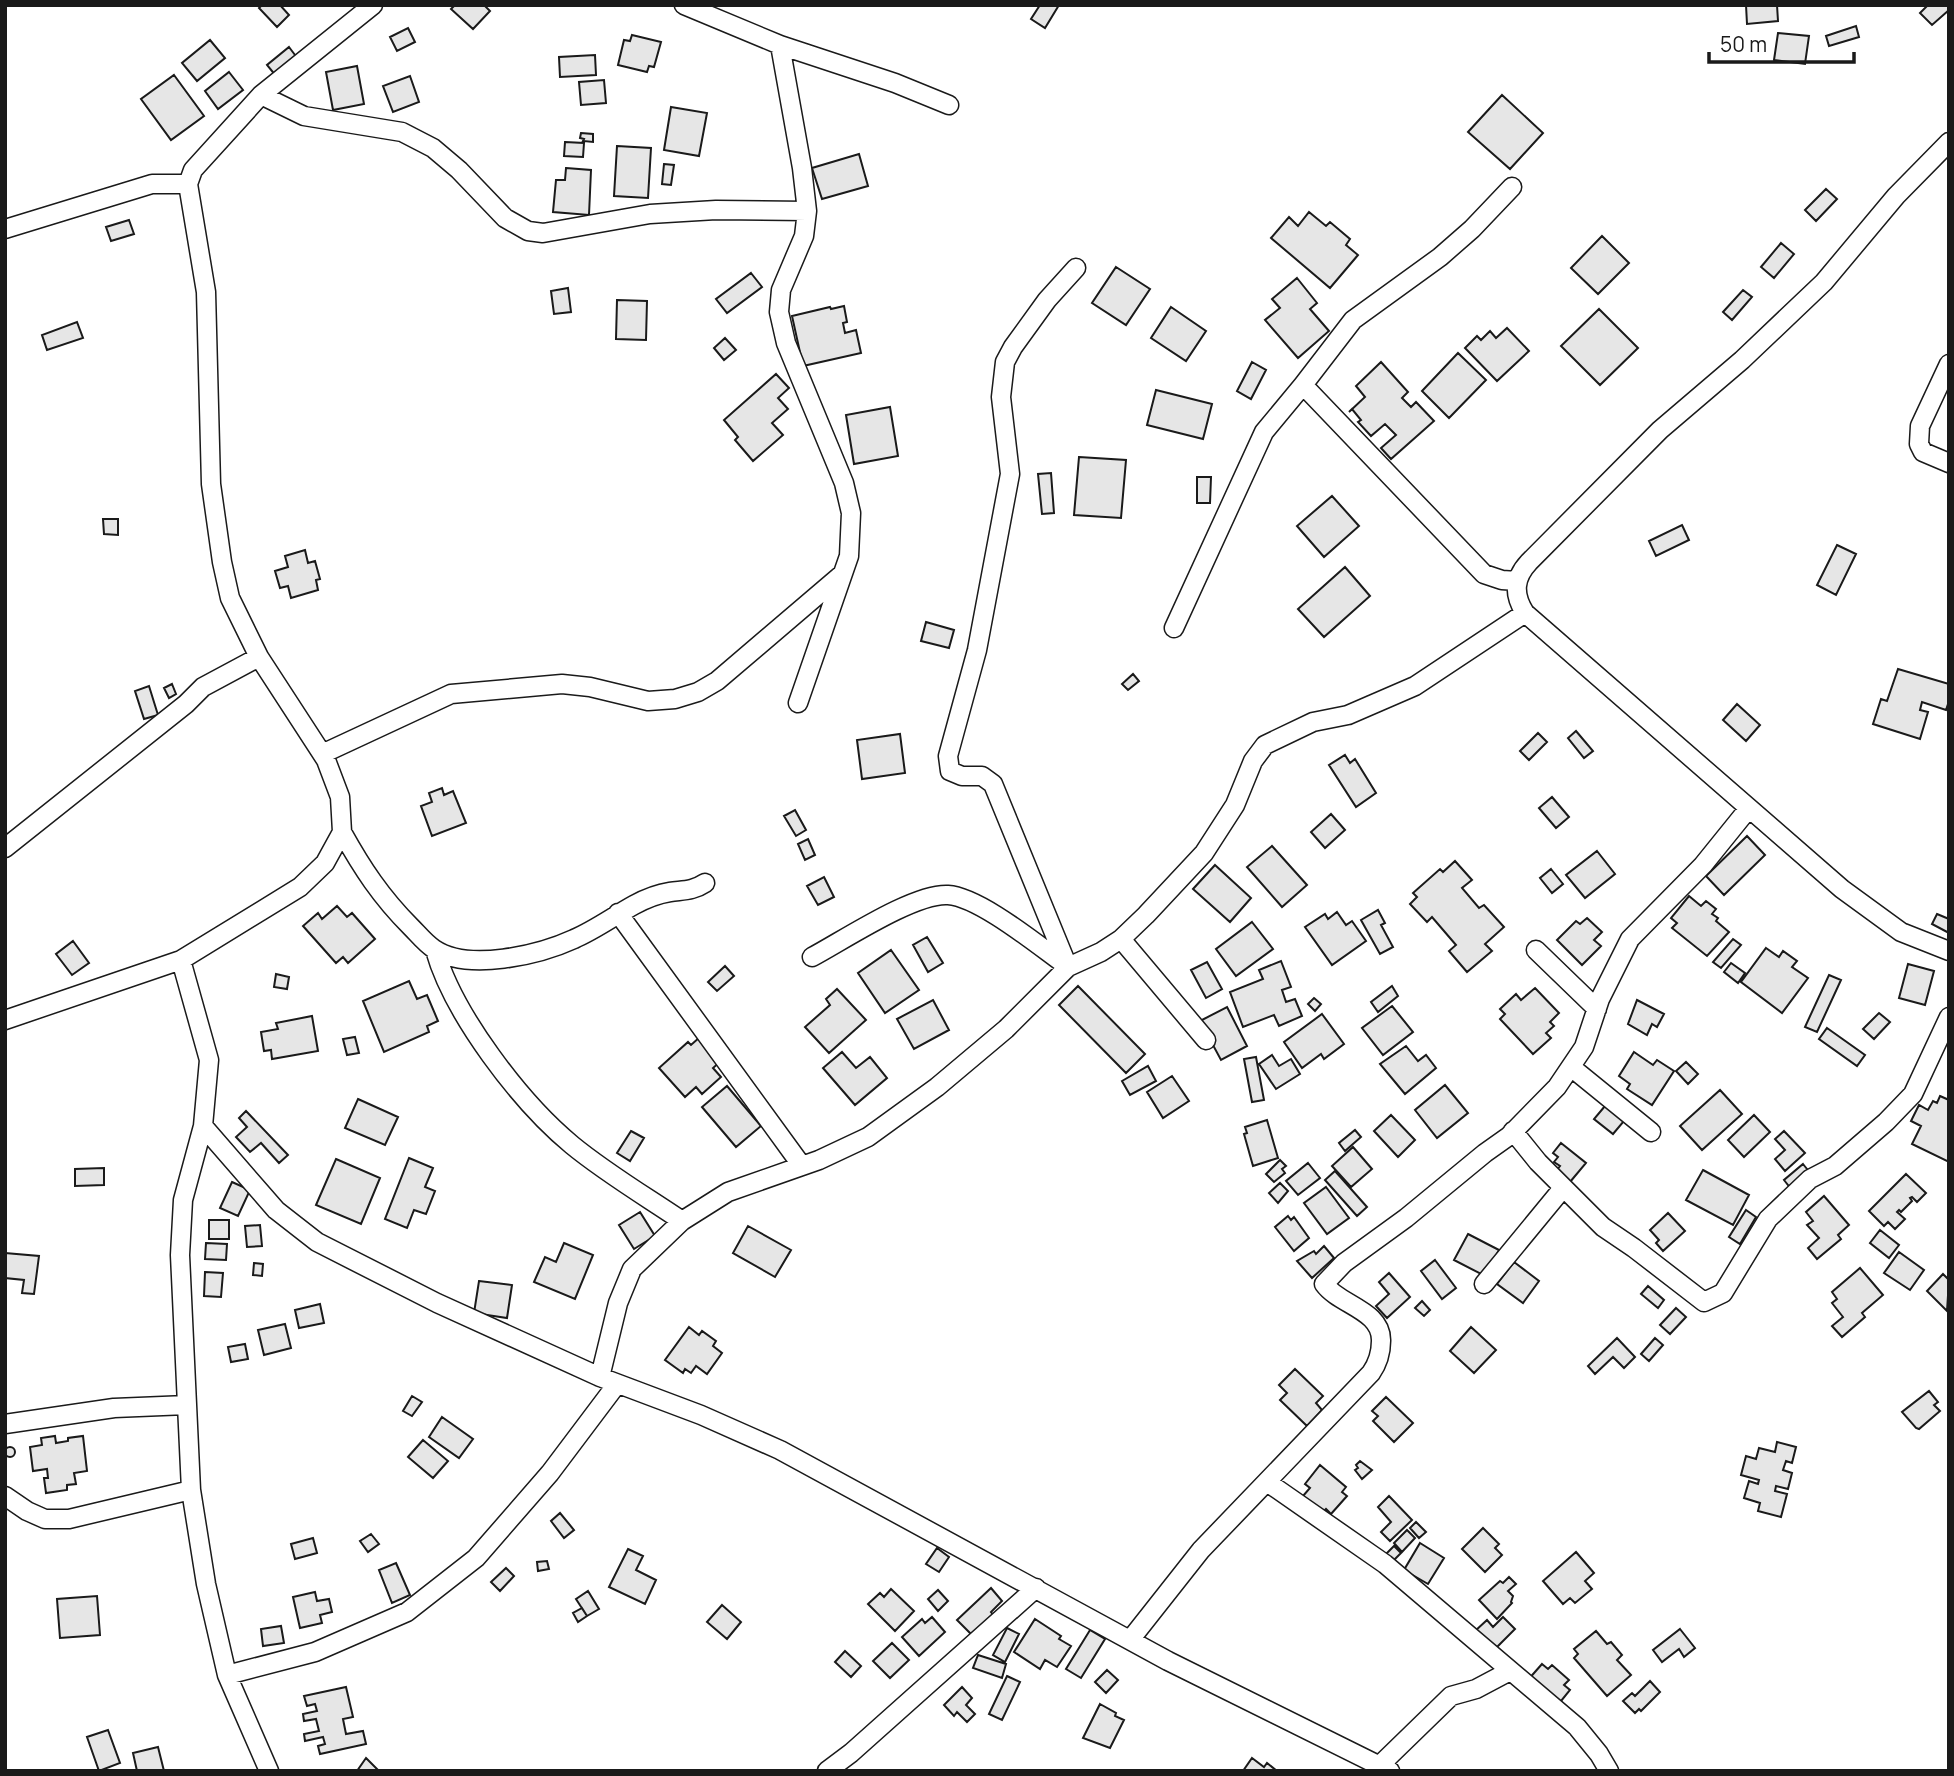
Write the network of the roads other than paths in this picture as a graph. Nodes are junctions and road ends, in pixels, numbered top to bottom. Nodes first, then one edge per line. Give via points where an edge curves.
1 (373, 5) edge
2 (684, 5) edge
3 (780, 45) junction
4 (261, 95) junction
5 (949, 105) dead end
6 (1949, 142) edge
7 (188, 184) junction
8 (1512, 187) dead end
9 (807, 211) junction
10 (5, 229) edge
11 (1076, 268) dead end
12 (1949, 364) edge
13 (1303, 385) junction
14 (1949, 463) edge
15 (842, 574) junction
16 (1517, 581) junction
17 (1525, 613) junction
18 (1174, 628) dead end
19 (259, 657) junction
20 (798, 703) dead end
21 (322, 754) junction
22 (1749, 808) junction
23 (342, 832) junction
24 (5, 848) edge
25 (705, 883) dead end
26 (618, 913) junction
27 (1121, 939) junction
28 (435, 950) junction
29 (1536, 950) dead end
30 (1949, 951) edge
31 (812, 957) dead end
32 (181, 960) junction
33 (1068, 967) junction
34 (1597, 1009) junction
35 (1949, 1017) edge
36 (5, 1020) edge
37 (1206, 1040) dead end
38 (1571, 1068) junction
39 (203, 1126) junction
40 (1513, 1131) junction
41 (1651, 1132) dead end
42 (802, 1166) junction
43 (1563, 1188) junction
44 (682, 1221) junction
45 (1484, 1284) dead end
46 (600, 1377) junction
47 (617, 1384) junction
48 (187, 1405) junction
49 (5, 1424) edge
50 (1267, 1482) junction
51 (191, 1490) junction
52 (5, 1496) edge
53 (1036, 1588) junction
54 (1130, 1640) junction
55 (1510, 1671) junction
56 (227, 1675) junction
57 (1373, 1767) edge
58 (269, 1771) edge
59 (827, 1771) edge
60 (1609, 1771) edge

1 - 4 street
2 - 3 street
3 - 5 street
3 - 9 street
4 - 7 street via 193,170
4 - 9 street via 304,116 402,132 433,148 505,218 528,231 543,233 650,214
6 - 16 street via 1896,196 1824,282 1660,430 1521,570
7 - 10 street via 152,184
7 - 19 street via 206,292 211,484 222,562 230,598
8 - 13 street via 1440,257 1353,320
9 - 15 street via 804,236 781,290 779,312 793,363 844,483 850,513 849,556
11 - 33 street via 1047,300 1005,362 1001,397 1010,474 977,650 948,756 950,771 956,775 982,776 993,784
12 - 14 street via 1918,436 1923,452
13 - 16 street via 1485,574
13 - 18 street via 1264,432
15 - 20 street
15 - 21 street via 717,681 698,692 648,701 562,684 451,694
16 - 17 street via 1518,603
17 - 22 street
17 - 27 street via 1415,685 1265,745 1204,853
19 - 21 street
19 - 24 street via 203,687
21 - 23 street via 340,797
22 - 30 street via 1871,911 1901,932
22 - 34 street via 1703,865 1630,939
23 - 28 street via 388,904
23 - 32 street via 326,863 300,887
25 - 26 street via 645,899
26 - 28 street via 572,940 528,953 473,961
26 - 42 street
27 - 33 street
27 - 37 street
28 - 44 street via 440,970 465,1017 534,1107 571,1144
29 - 34 street
31 - 33 street via 912,903 945,894 988,911
32 - 36 street
32 - 39 street via 209,1060
33 - 42 street via 1006,1029 937,1087 868,1137
34 - 38 street
35 - 43 street via 1913,1094 1835,1166 1810,1179 1768,1219 1723,1293 1709,1300 1698,1299 1603,1227
38 - 40 street
38 - 41 street
39 - 46 street via 276,1210 317,1242
39 - 48 street via 183,1200 180,1255
40 - 43 street
40 - 50 street via 1344,1263 1324,1284 1332,1295 1374,1320 1381,1332 1381,1352 1371,1373
42 - 44 street via 728,1192
43 - 45 street
44 - 46 street via 632,1269 618,1303
46 - 47 street
47 - 53 street via 780,1450
47 - 56 street via 476,1558 407,1612 315,1652
48 - 49 street via 114,1408
48 - 51 street
50 - 54 street via 1201,1550
50 - 55 street via 1385,1564
51 - 52 street via 69,1519 45,1519
51 - 56 street
53 - 54 street
53 - 59 street
54 - 57 street
55 - 57 street via 1451,1696
55 - 60 street via 1577,1727
56 - 58 street

